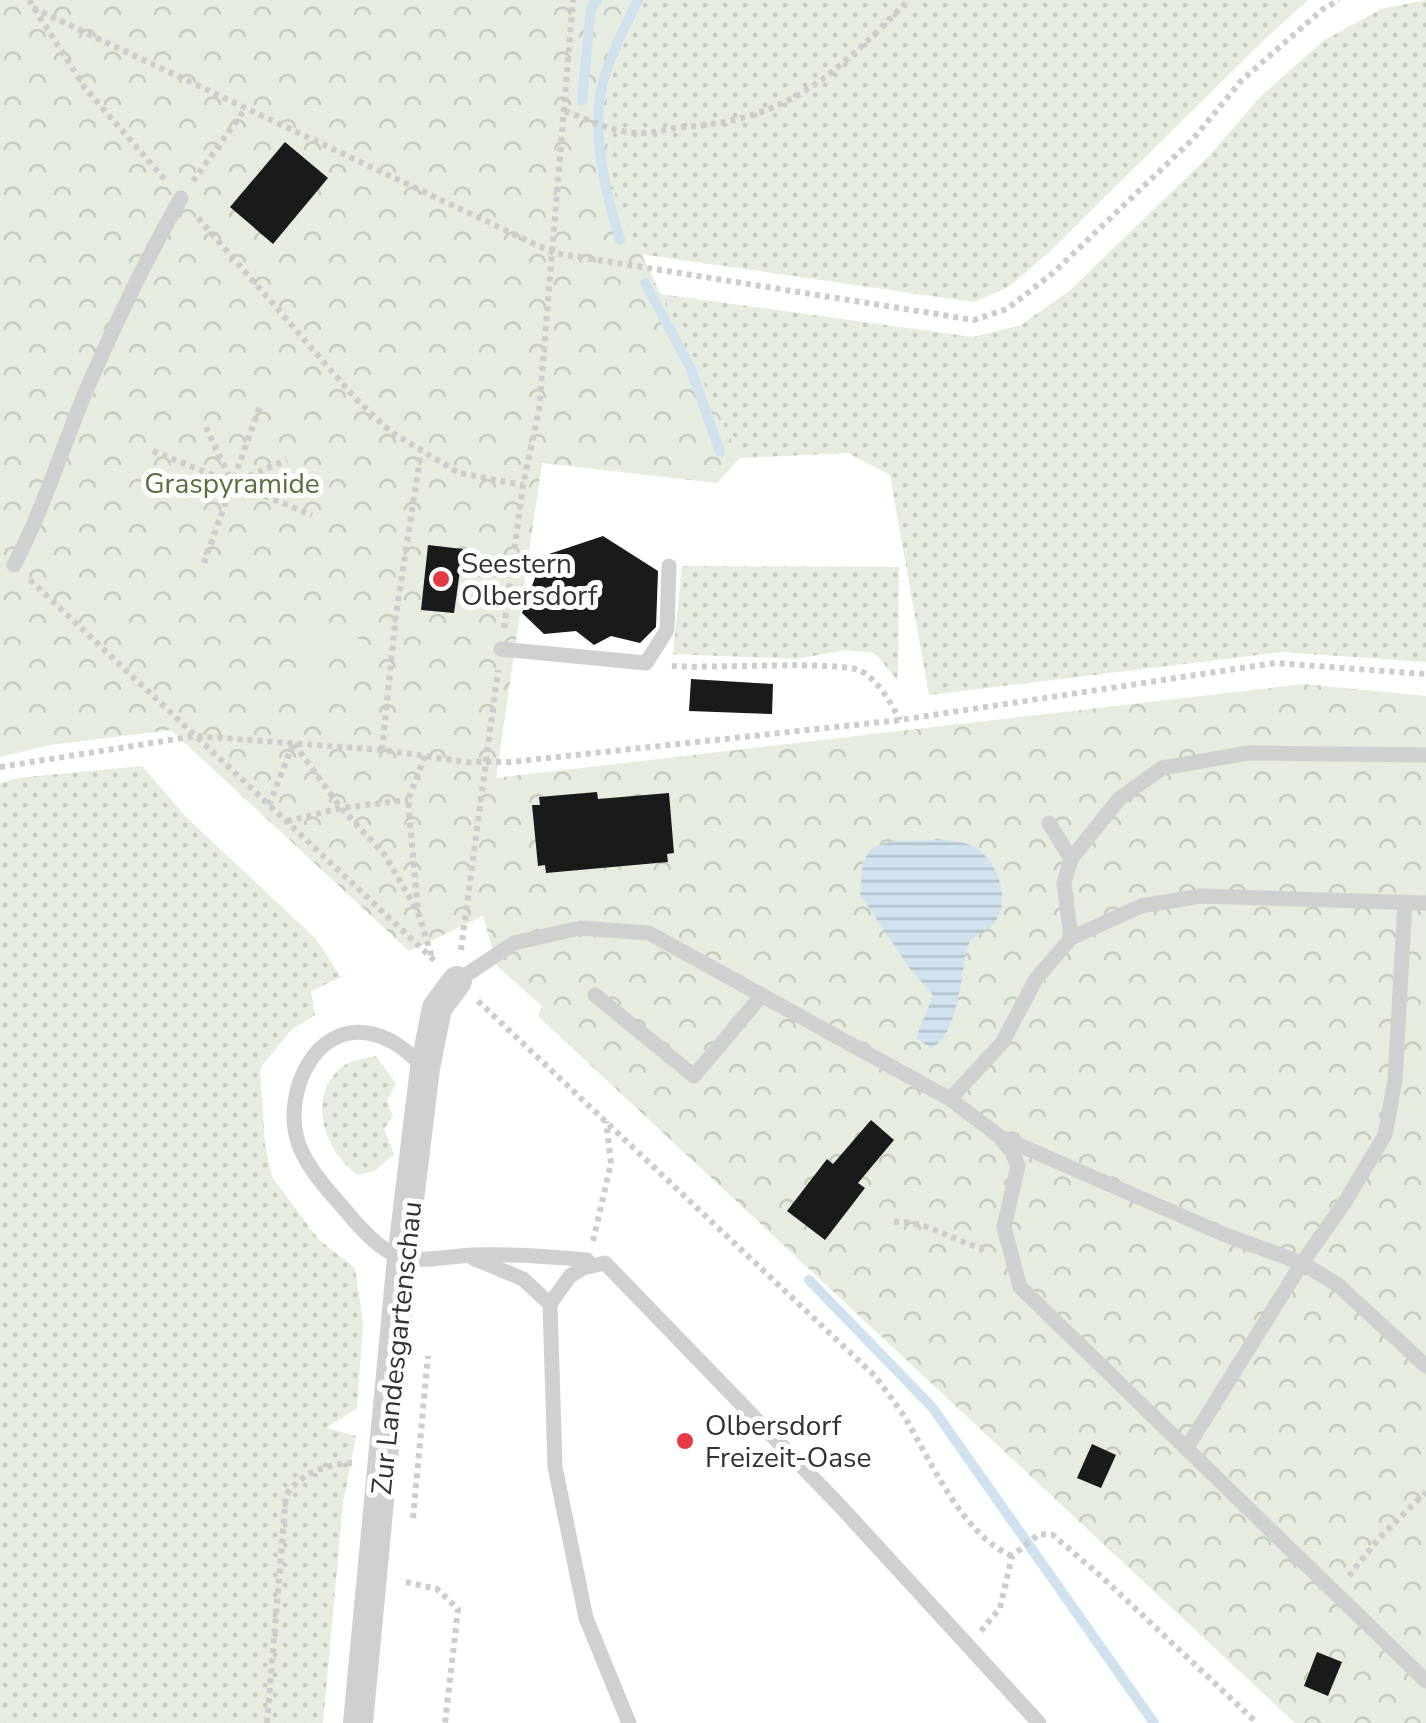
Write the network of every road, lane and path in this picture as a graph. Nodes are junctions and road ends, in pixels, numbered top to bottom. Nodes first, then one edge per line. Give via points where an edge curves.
1 (573, 0) edge
2 (909, 0) edge
3 (1339, 0) edge
4 (31, 4) edge
5 (246, 108) junction
6 (564, 111) junction
7 (181, 198) junction
8 (554, 252) junction
9 (260, 403) dead end
10 (206, 427) dead end
11 (153, 451) dead end
12 (421, 452) junction
13 (286, 460) dead end
14 (232, 483) junction
15 (312, 515) dead end
16 (204, 563) dead end
17 (14, 565) joint
18 (669, 566) dead end
19 (501, 650) dead end
20 (646, 664) junction
21 (1426, 674) edge
22 (900, 720) junction
23 (196, 736) junction
24 (294, 743) junction
25 (382, 750) junction
26 (1426, 755) edge
27 (426, 756) junction
28 (486, 762) junction
29 (0, 766) edge
30 (408, 800) junction
31 (269, 805) junction
32 (341, 808) junction
33 (287, 821) junction
34 (1049, 823) dead end
35 (1072, 860) junction
36 (1405, 902) junction
37 (1426, 903) edge
38 (418, 912) junction
39 (1071, 938) junction
40 (433, 959) junction
41 (457, 982) junction
42 (595, 995) dead end
43 (762, 995) junction
44 (424, 1068) junction
45 (950, 1099) junction
46 (606, 1120) junction
47 (1000, 1136) junction
48 (894, 1222) dead end
49 (468, 1255) junction
50 (1011, 1255) junction
51 (402, 1258) junction
52 (587, 1260) joint
53 (1302, 1263) junction
54 (550, 1304) junction
55 (1426, 1366) edge
56 (1186, 1448) junction
57 (384, 1460) junction
58 (1426, 1492) edge
59 (1012, 1556) junction
60 (406, 1582) dead end
61 (1336, 1594) junction
62 (968, 1646) junction
63 (1426, 1681) edge
64 (267, 1723) edge
65 (358, 1723) edge
66 (445, 1723) edge
67 (629, 1723) edge
68 (1039, 1723) edge
69 (1256, 1723) edge

1 - 6 path
2 - 6 path via 847,62 769,112 644,133
3 - 8 path via 1242,80 1192,139 1007,310 974,320
4 - 5 path
4 - 7 path via 85,88
5 - 7 path
5 - 8 path
6 - 8 path
7 - 12 path via 357,400
7 - 17 lane via 89,384
8 - 12 path via 523,485 459,473
9 - 14 path
10 - 14 path
11 - 14 path
12 - 25 path
13 - 14 path
14 - 15 path
14 - 16 path
17 - 23 path
18 - 20 lane via 668,630
19 - 20 lane
20 - 22 path via 860,669
21 - 22 path via 1275,663
22 - 28 path
23 - 24 path
23 - 29 path
23 - 31 path
24 - 25 path
24 - 31 path
24 - 32 path
25 - 27 path
26 - 35 lane via 1248,753 1162,768 1120,798
27 - 28 path
27 - 30 path
28 - 41 path
30 - 32 path
30 - 38 path
31 - 33 path
32 - 33 path
32 - 38 path via 384,854
33 - 40 path
34 - 35 lane
35 - 39 lane via 1064,883
36 - 37 lane
36 - 39 lane via 1201,896 1141,906
36 - 53 lane via 1395,1080 1384,1135
38 - 40 path
39 - 45 lane via 1036,979 1002,1044
40 - 41 path
41 - 43 lane via 514,943 580,928 649,933
41 - 44 street, Zur Landesgartenschau via 437,1008
41 - 46 path
42 - 43 lane via 694,1076
43 - 45 lane
44 - 51 street, Zur Landesgartenschau
44 - 51 lane via 380,1036 346,1033 310,1060 294,1104 296,1137 328,1190 372,1238
45 - 47 lane
46 - 52 path via 611,1162
46 - 59 path via 876,1376 946,1491 996,1549
47 - 50 lane via 1018,1166 1004,1227
47 - 53 lane
48 - 50 path via 928,1226
49 - 51 lane
49 - 52 lane
49 - 54 lane via 523,1280
50 - 56 lane via 1020,1287
51 - 57 street, Zur Landesgartenschau
53 - 55 lane via 1338,1286
53 - 56 lane
54 - 62 lane via 570,1276 604,1263
54 - 67 lane via 555,1467 586,1618
56 - 61 lane
57 - 64 path via 329,1464 300,1477 286,1494
57 - 65 street, Zur Landesgartenschau
58 - 61 path
59 - 62 path via 1000,1608
59 - 69 path via 1039,1534 1052,1536
60 - 66 path via 437,1589 458,1609
61 - 63 lane
62 - 68 lane

